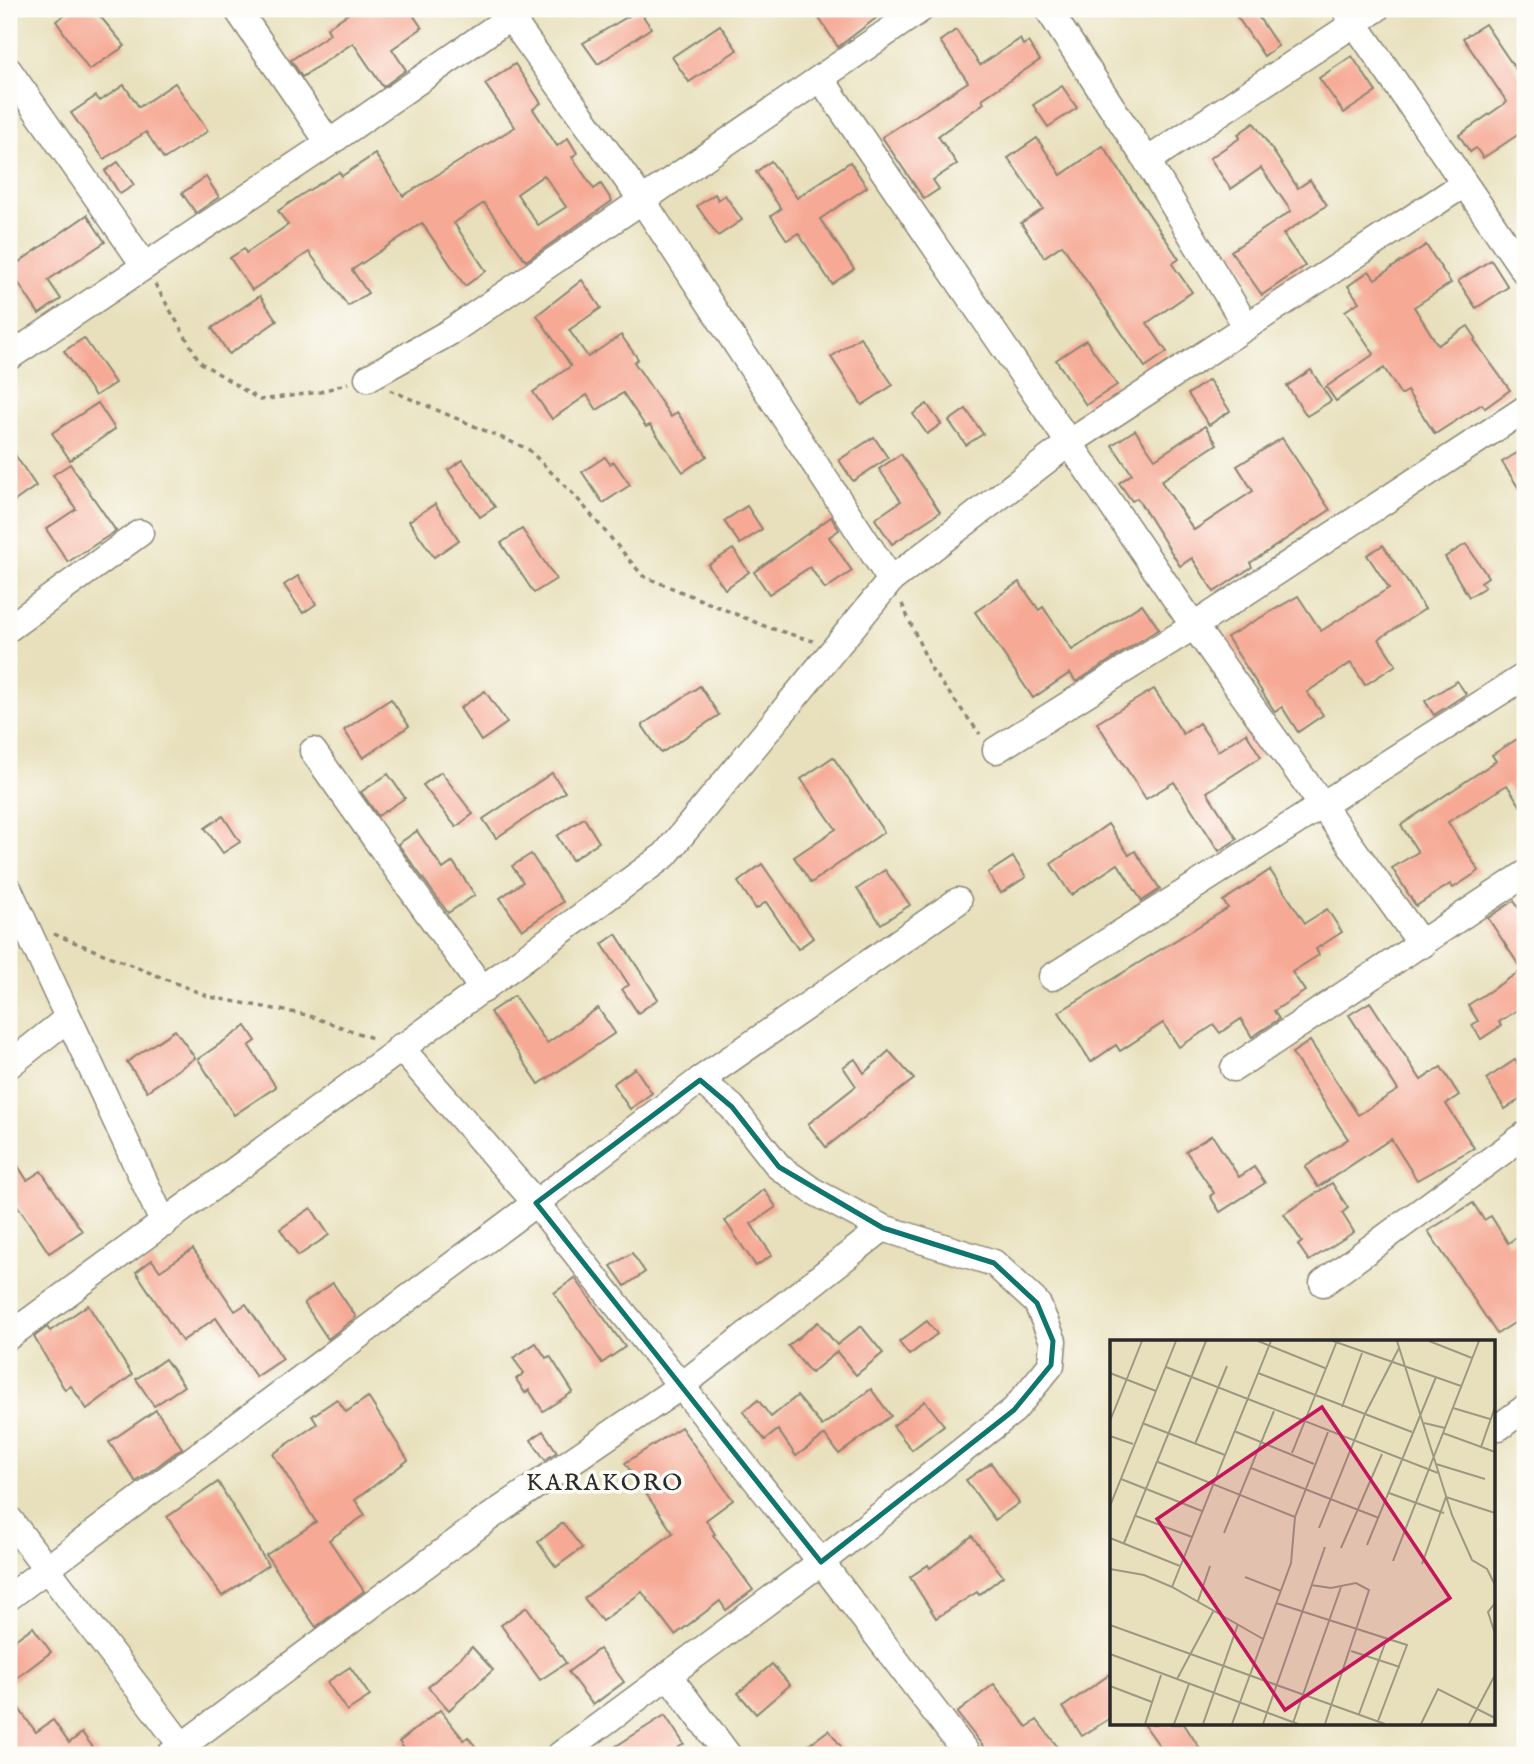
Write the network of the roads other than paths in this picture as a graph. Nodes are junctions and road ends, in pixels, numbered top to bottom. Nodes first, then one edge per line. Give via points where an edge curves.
1 (237, 9) edge
2 (921, 9) edge
3 (1048, 9) edge
4 (512, 11) edge
5 (1359, 13) edge
6 (9, 71) edge
7 (821, 79) junction
8 (329, 143) junction
9 (1147, 161) junction
10 (1464, 184) junction
11 (642, 200) junction
12 (145, 266) junction
13 (1525, 272) edge
14 (1246, 326) junction
15 (9, 357) edge
16 (368, 378) road end
17 (1525, 409) edge
18 (1069, 443) junction
19 (140, 533) dead end
20 (891, 580) junction
21 (1194, 626) junction
22 (9, 628) edge
23 (1525, 676) edge
24 (996, 750) road end
25 (313, 751) dead end
26 (1321, 807) junction
27 (1525, 874) edge
28 (9, 890) edge
29 (958, 901) dead end
30 (1422, 945) junction
31 (1052, 977) dead end
32 (484, 990) junction
33 (68, 1018) junction
34 (400, 1047) junction
35 (9, 1065) edge
36 (1234, 1068) dead end
37 (700, 1080) junction
38 (1525, 1135) edge
39 (536, 1203) junction
40 (164, 1224) junction
41 (883, 1228) junction
42 (1323, 1283) dead end
43 (9, 1336) edge
44 (681, 1385) junction
45 (1525, 1408) edge
46 (1499, 1427) dead end
47 (9, 1519) edge
48 (821, 1562) junction
49 (45, 1567) junction
50 (9, 1597) edge
51 (668, 1675) junction
52 (180, 1752) edge
53 (959, 1752) edge
54 (560, 1755) edge
55 (728, 1755) edge

1 - 8 street
2 - 7 street
3 - 9 street
4 - 8 street
4 - 11 street
5 - 9 street
5 - 10 street
6 - 12 street
7 - 11 street
7 - 18 street
8 - 12 street
9 - 14 street
10 - 13 street
10 - 14 street
11 - 16 street via 450,332
11 - 20 street
12 - 15 street
14 - 18 street
17 - 21 street
18 - 20 street
18 - 21 street
19 - 22 street
20 - 32 street via 665,855
21 - 24 street
21 - 26 street
23 - 26 street
25 - 32 street
26 - 30 street
26 - 31 street
27 - 30 street
28 - 33 street
29 - 37 street
30 - 36 street
32 - 34 street
33 - 35 street
33 - 40 street
34 - 39 street
34 - 40 street
37 - 39 street
37 - 41 street via 732,1107 779,1167 813,1191
38 - 42 street
39 - 44 street
39 - 49 street
40 - 43 street
41 - 44 street
41 - 48 street via 994,1264 1037,1303 1053,1340 1051,1366 1014,1410
44 - 48 street
44 - 52 street via 487,1519
45 - 46 street
47 - 49 street
48 - 51 street
48 - 53 street
49 - 50 street
49 - 52 street
51 - 54 street
51 - 55 street

